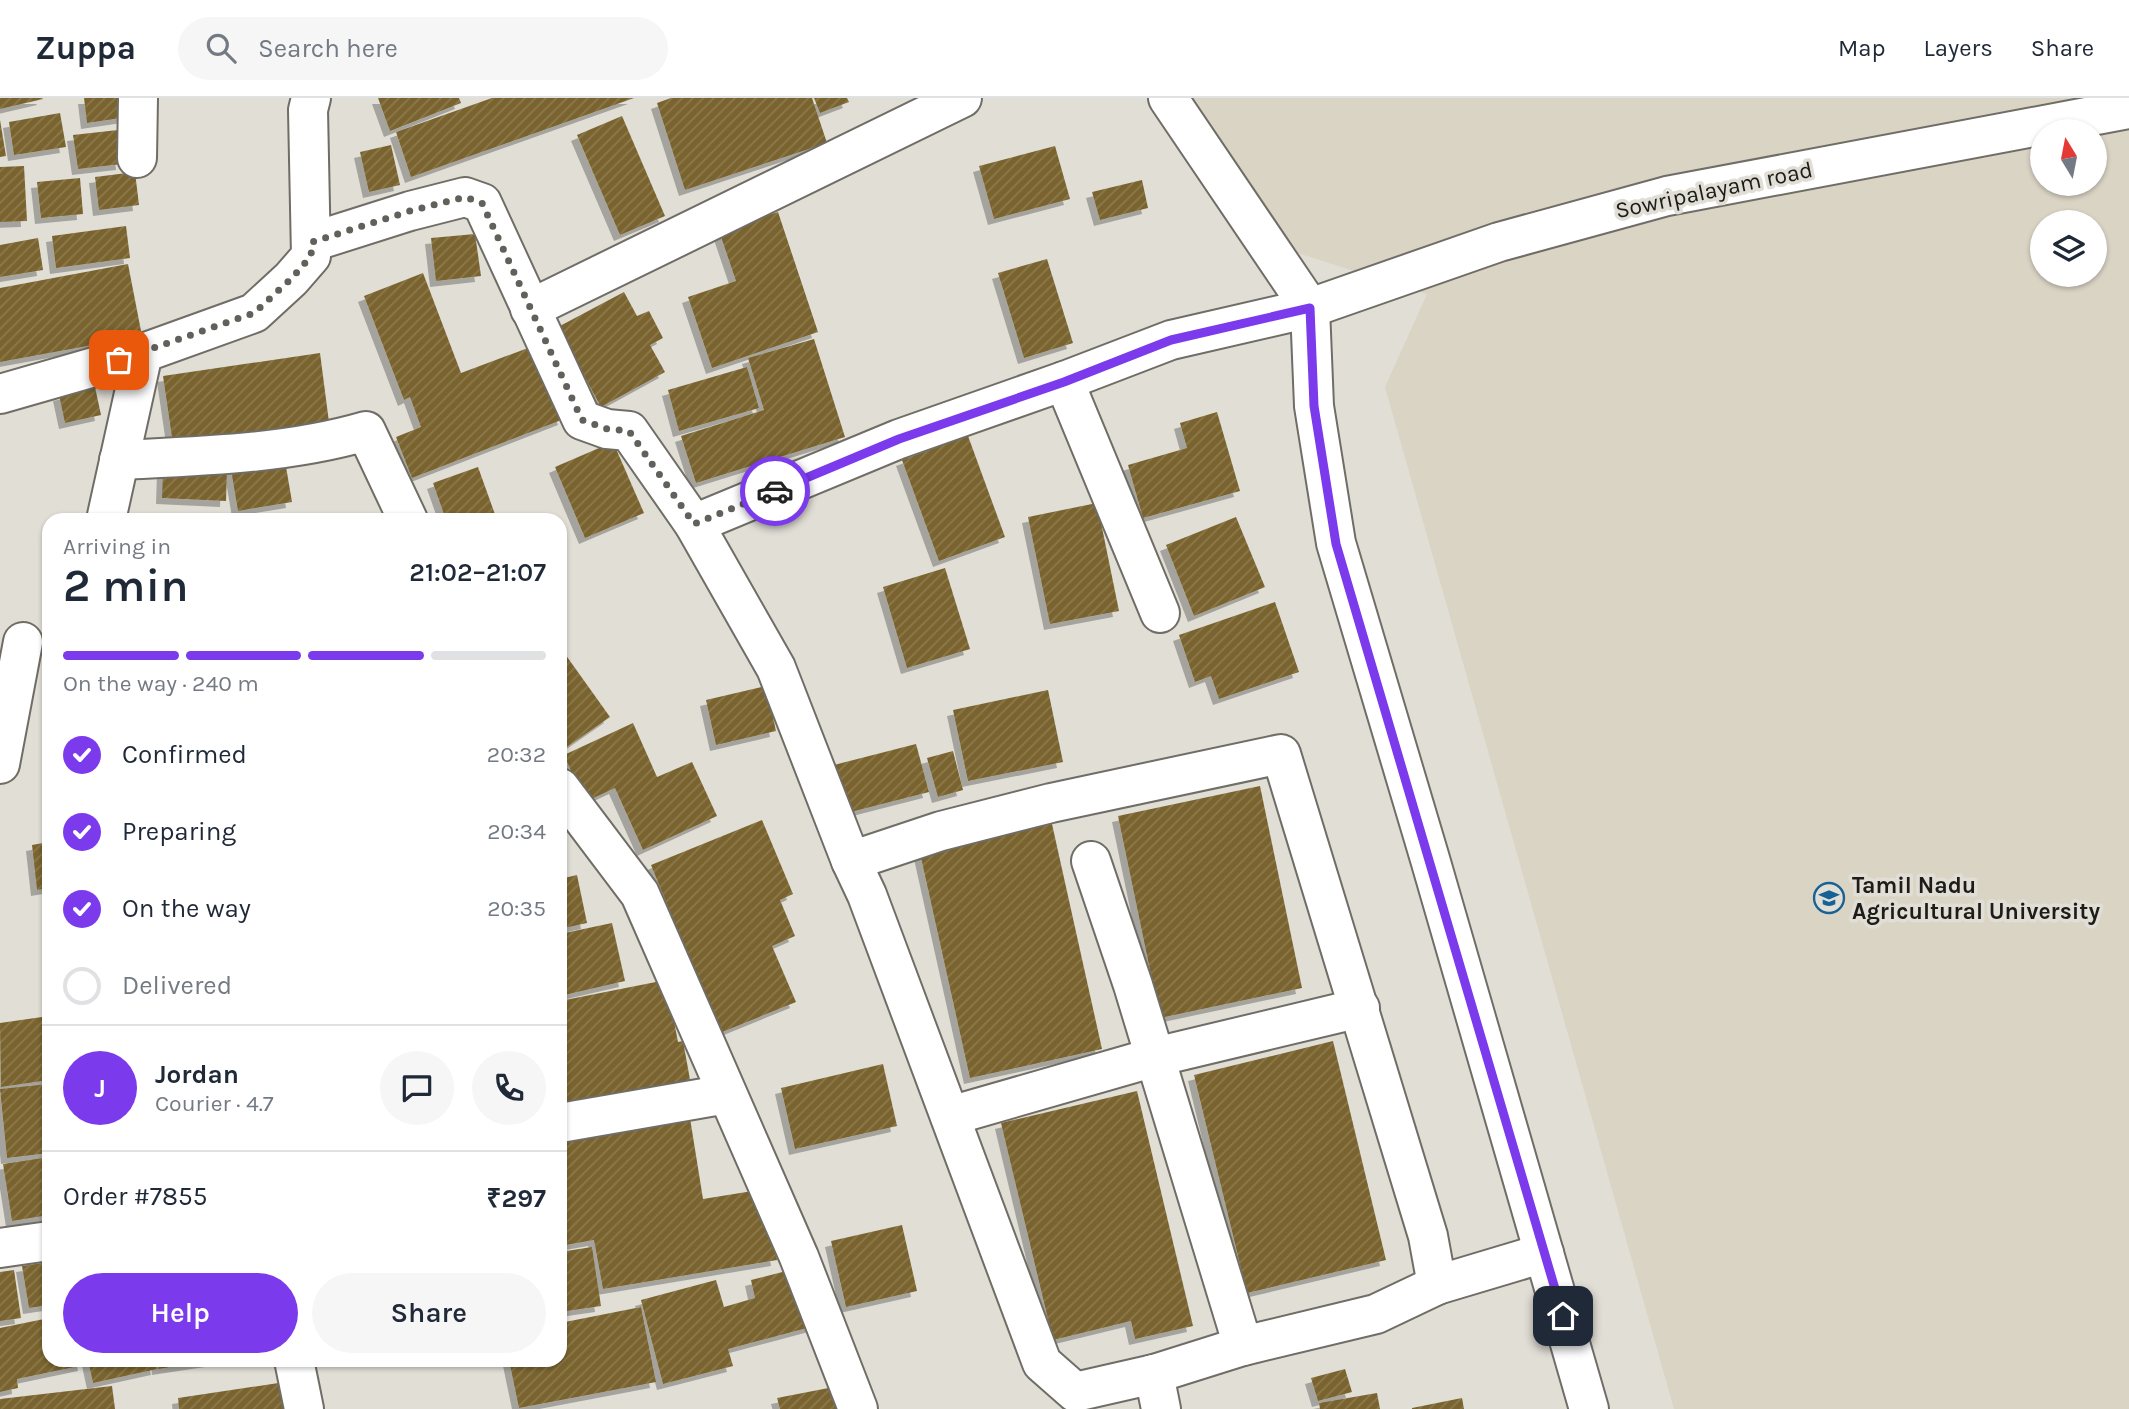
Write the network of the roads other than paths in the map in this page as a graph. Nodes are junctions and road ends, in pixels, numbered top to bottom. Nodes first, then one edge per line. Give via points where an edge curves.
1 (138, 98) edge
2 (311, 98) edge
3 (962, 98) edge
4 (1168, 98) edge
5 (2129, 109) edge
6 (137, 158) dead end
7 (312, 242) junction
8 (1310, 308) junction
9 (530, 309) junction
10 (143, 353) junction
11 (1064, 382) junction
12 (0, 394) edge
13 (119, 460) junction
14 (108, 513) edge
15 (405, 513) edge
16 (694, 524) junction
17 (1160, 613) dead end
18 (24, 643) edge
19 (0, 764) edge
20 (567, 797) edge
21 (851, 861) junction
22 (1091, 861) dead end
23 (1360, 1008) junction
24 (1155, 1057) junction
25 (727, 1094) junction
26 (950, 1116) junction
27 (567, 1122) edge
28 (42, 1242) edge
29 (0, 1248) edge
30 (1544, 1253) junction
31 (1437, 1285) junction
32 (1243, 1346) junction
33 (295, 1367) edge
34 (1157, 1391) edge
35 (304, 1409) edge
36 (858, 1409) edge
37 (1589, 1409) edge

1 - 6 street
2 - 7 street
3 - 9 street
4 - 8 street
5 - 8 street, Sowripalayam road via 1667,197 1499,242
7 - 9 street via 465,197 482,203
7 - 10 street via 311,256 254,313
8 - 11 street, Sowripalayam road via 1171,340
8 - 30 street via 1314,406 1336,544
9 - 16 street via 582,420 629,431
10 - 12 street
10 - 13 street
11 - 16 street, Sowripalayam road via 899,439
11 - 17 street
13 - 14 street
13 - 15 street via 212,456 339,439 366,431
16 - 21 street via 776,668
18 - 19 street
20 - 25 street via 640,894
21 - 23 street via 941,831 1051,803 1281,754
21 - 26 street
22 - 24 street
23 - 24 street
23 - 31 street via 1428,1236
24 - 26 street
24 - 32 street
25 - 27 street
25 - 36 street via 799,1257
26 - 34 street via 1042,1363 1075,1392
28 - 29 street
30 - 31 street
30 - 37 street
31 - 32 street via 1376,1314
32 - 34 street
33 - 35 street

